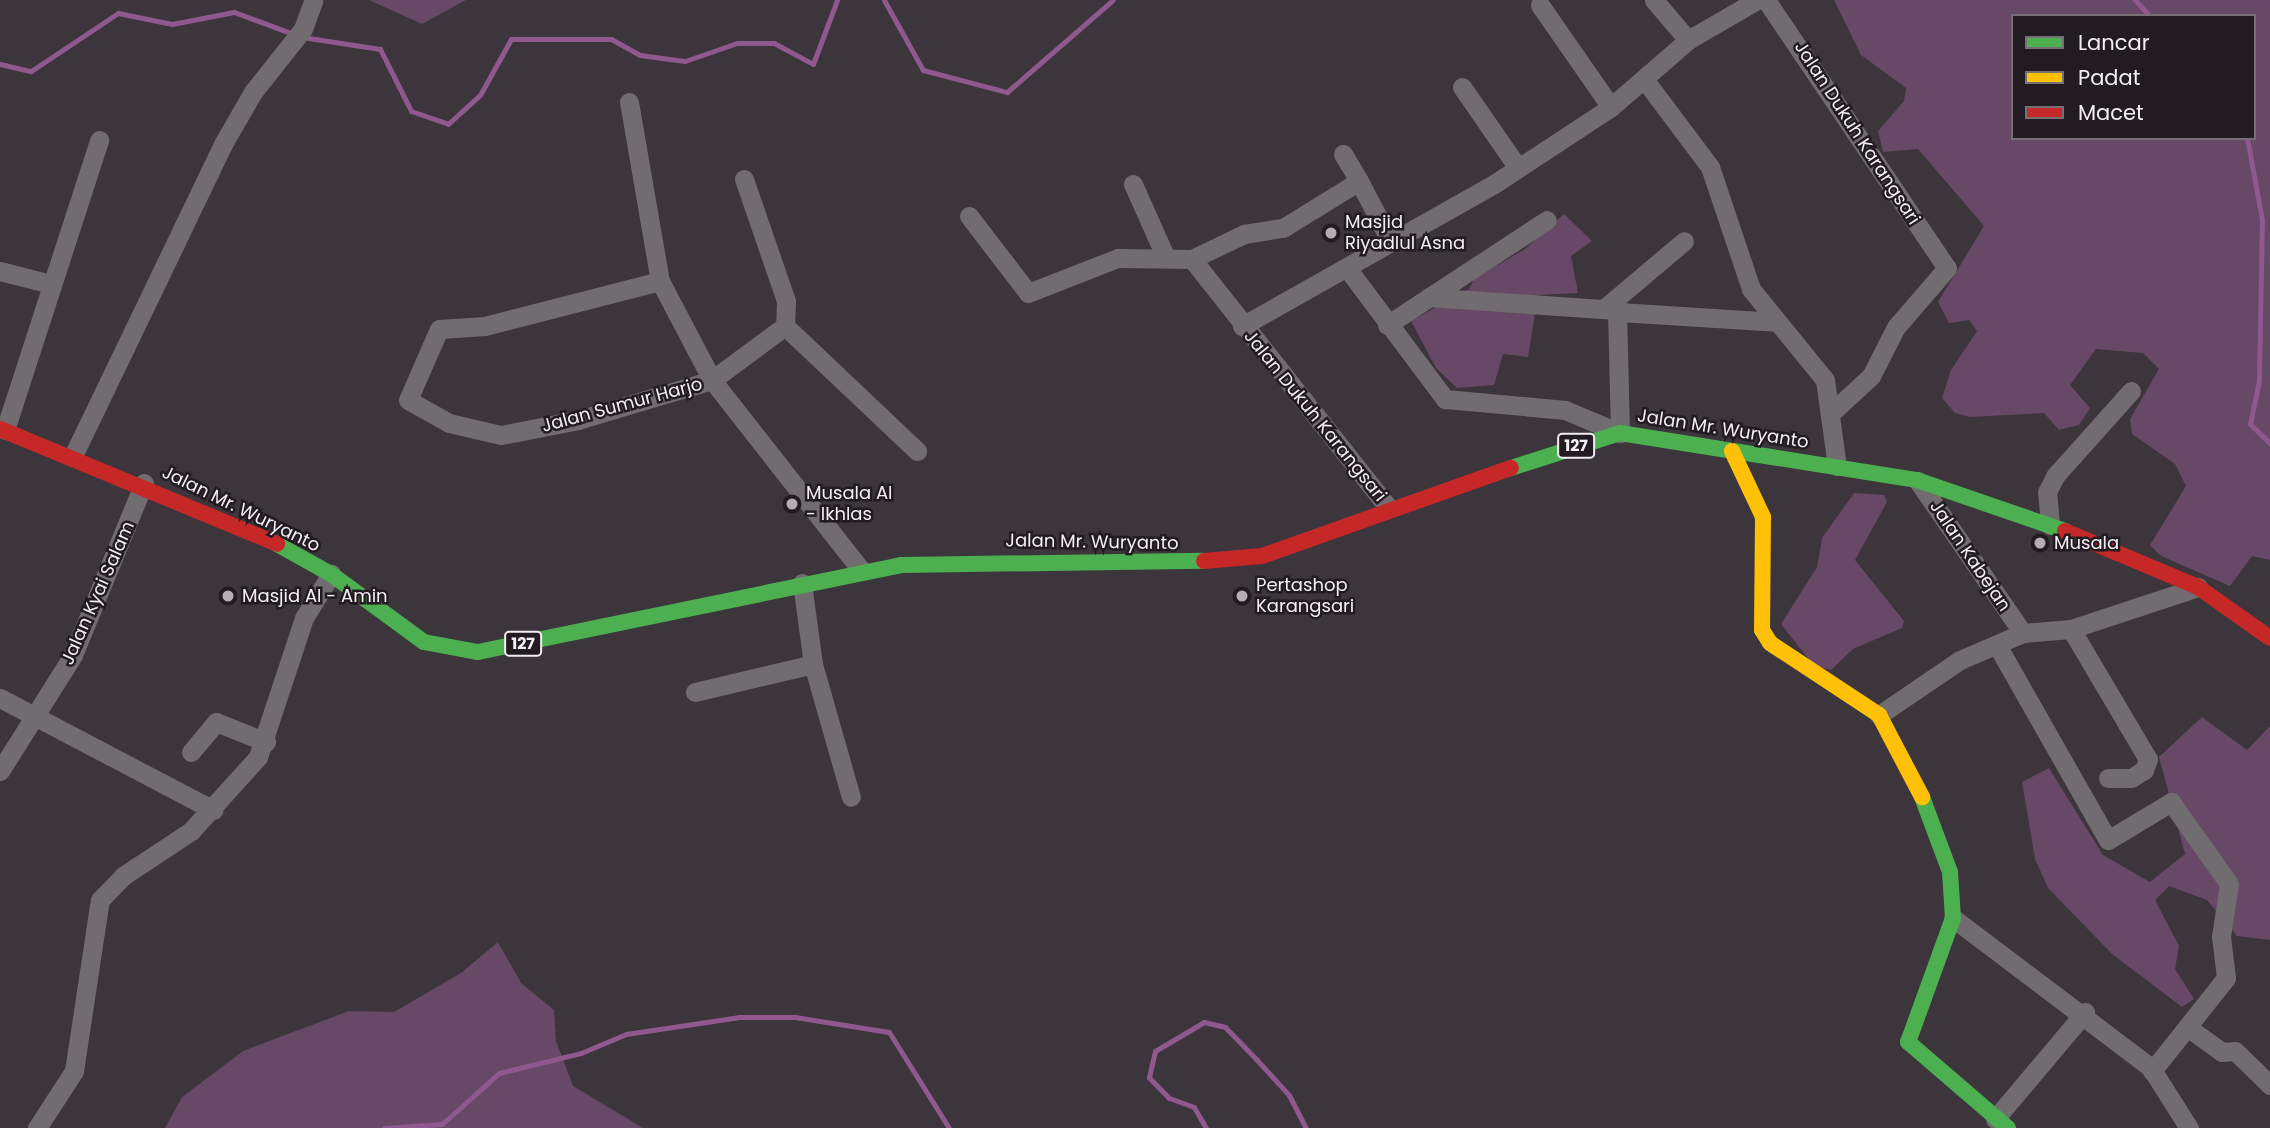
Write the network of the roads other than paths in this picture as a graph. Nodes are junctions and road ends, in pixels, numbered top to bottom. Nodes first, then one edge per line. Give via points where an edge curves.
1 (1654, 0) edge
2 (1757, 0) edge
3 (1766, 0) edge
4 (313, 1) edge
5 (1540, 5) dead end
6 (1688, 40) junction
7 (1644, 79) junction
8 (1462, 87) dead end
9 (628, 102) dead end
10 (1611, 107) junction
11 (99, 140) dead end
12 (1343, 154) dead end
13 (1518, 169) junction
14 (744, 179) dead end
15 (1359, 181) junction
16 (1133, 184) dead end
17 (969, 216) dead end
18 (1547, 220) dead end
19 (1684, 241) dead end
20 (1391, 242) junction
21 (1166, 258) junction
22 (1192, 259) junction
23 (1347, 268) junction
24 (0, 271) edge
25 (660, 281) junction
26 (51, 284) junction
27 (1428, 297) junction
28 (1613, 310) junction
29 (1776, 322) junction
30 (1387, 325) junction
31 (785, 326) junction
32 (1242, 326) junction
33 (712, 380) junction
34 (2131, 391) dead end
35 (1832, 412) junction
36 (3, 430) edge
37 (1620, 433) junction
38 (917, 451) dead end
39 (1731, 451) junction
40 (73, 456) junction
41 (1837, 466) junction
42 (1917, 480) junction
43 (144, 483) junction
44 (1388, 507) junction
45 (2050, 525) junction
46 (861, 570) junction
47 (331, 574) junction
48 (802, 583) junction
49 (2198, 587) junction
50 (2071, 629) junction
51 (2023, 633) junction
52 (2270, 638) edge
53 (1997, 645) junction
54 (813, 664) junction
55 (695, 692) dead end
56 (0, 698) edge
57 (34, 713) junction
58 (1879, 715) junction
59 (266, 742) junction
60 (191, 752) dead end
61 (0, 771) edge
62 (2108, 778) dead end
63 (851, 797) dead end
64 (213, 810) junction
65 (1953, 918) junction
66 (2085, 1012) junction
67 (2188, 1027) junction
68 (2152, 1071) junction
69 (2270, 1085) edge
70 (2002, 1123) edge
71 (37, 1128) edge
72 (2189, 1128) edge

1 - 6 street
2 - 6 street, Jalan Dukuh Karangsari
3 - 35 street, Jalan Dukuh Karangsari via 1947,268 1896,327 1871,376
4 - 40 street via 298,36 253,92 223,144
5 - 10 street
6 - 7 street, Jalan Dukuh Karangsari
7 - 10 street, Jalan Dukuh Karangsari
7 - 29 street via 1710,167 1751,289
8 - 13 street
9 - 25 street, Jalan Sumur Harjo
10 - 13 street, Jalan Dukuh Karangsari
11 - 26 street
12 - 15 street
13 - 20 street, Jalan Dukuh Karangsari
14 - 31 street via 786,301
15 - 20 street
15 - 22 street via 1283,228 1244,234
16 - 21 street
17 - 21 street via 1028,293 1118,258
18 - 27 street
19 - 28 street
20 - 23 street, Jalan Dukuh Karangsari
21 - 22 street
22 - 32 street, Jalan Dukuh Karangsari
23 - 30 street
23 - 32 street, Jalan Dukuh Karangsari
24 - 26 street
25 - 33 street, Jalan Sumur Harjo
25 - 33 street, Jalan Sumur Harjo via 485,326 439,330 409,391 413,404 449,423 501,435 578,420
26 - 36 street
27 - 28 street
27 - 30 street
28 - 29 street
28 - 37 street
29 - 35 street via 1825,380
30 - 37 street via 1451,402 1565,410
31 - 33 street, Jalan Sumur Harjo
31 - 38 street
32 - 44 street, Jalan Dukuh Karangsari
33 - 46 street, Jalan Sumur Harjo
34 - 45 street via 2055,476 2047,492
35 - 41 street
36 - 40 main road, Jalan Mr. Wuryanto / 127
37 - 39 main road, Jalan Mr. Wuryanto / 127
37 - 44 main road, Jalan Mr. Wuryanto / 127
39 - 41 main road, Jalan Mr. Wuryanto / 127
39 - 58 main road via 1763,517 1762,630 1770,643
40 - 43 main road, Jalan Mr. Wuryanto / 127
41 - 42 main road, Jalan Mr. Wuryanto / 127
42 - 45 main road, Jalan Mr. Wuryanto / 127
42 - 51 street, Jalan Kabejan
43 - 47 main road, Jalan Mr. Wuryanto / 127
43 - 57 street, Jalan Kyai Salam via 74,654
44 - 46 main road, Jalan Mr. Wuryanto / 127 via 1262,555 1217,561 1152,566 1095,558 947,560
45 - 49 main road, Jalan Mr. Wuryanto / 127
46 - 48 main road, Jalan Mr. Wuryanto / 127
47 - 48 main road, Jalan Mr. Wuryanto / 127 via 424,642 478,652
47 - 59 street via 304,618
48 - 54 street
49 - 50 street
49 - 52 main road, Jalan Mr. Wuryanto / 127
50 - 51 street
50 - 62 street via 2148,759 2144,770 2131,778
51 - 53 street
53 - 58 street via 1960,660
53 - 67 street via 2107,838 2171,802 2229,884 2221,936 2226,978
54 - 55 street
54 - 63 street
56 - 57 street
57 - 61 street, Jalan Kyai Salam
57 - 64 street
58 - 65 main road via 1931,814 1950,872
59 - 60 street via 216,722
59 - 64 street
64 - 71 street via 100,900 74,1071
65 - 66 street
65 - 70 main road via 1906,1035 1911,1050
66 - 68 street
66 - 70 street
67 - 68 street
67 - 69 street via 2222,1052 2235,1051
68 - 72 street

